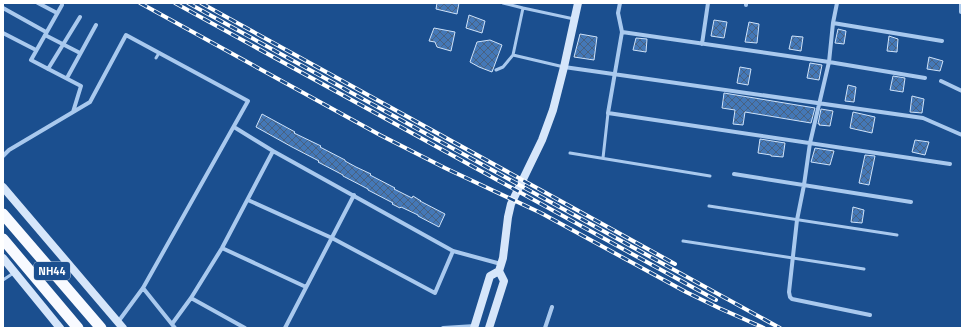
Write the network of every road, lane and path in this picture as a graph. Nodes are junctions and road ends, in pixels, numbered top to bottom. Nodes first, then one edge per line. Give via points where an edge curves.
1 (38, 3) edge
2 (503, 3) edge
3 (578, 3) edge
4 (620, 3) edge
5 (708, 3) edge
6 (837, 3) edge
7 (961, 3) edge
8 (62, 5) dead end
9 (3, 8) edge
10 (523, 8) junction
11 (961, 12) dead end
12 (56, 13) junction
13 (80, 17) dead end
14 (574, 19) junction
15 (833, 23) junction
16 (96, 25) dead end
17 (622, 32) junction
18 (3, 33) edge
19 (45, 33) junction
20 (942, 41) dead end
21 (63, 44) junction
22 (702, 44) junction
23 (36, 50) junction
24 (159, 52) junction
25 (80, 53) junction
26 (513, 55) junction
27 (156, 58) dead end
28 (828, 62) junction
29 (564, 67) junction
30 (48, 69) junction
31 (496, 70) dead end
32 (615, 74) junction
33 (67, 78) junction
34 (925, 78) dead end
35 (941, 81) dead end
36 (962, 91) edge
37 (819, 103) junction
38 (72, 112) junction
39 (608, 113) junction
40 (234, 128) junction
41 (962, 135) edge
42 (810, 143) junction
43 (273, 151) junction
44 (570, 153) dead end
45 (3, 156) edge
46 (603, 158) junction
47 (950, 164) dead end
48 (734, 174) dead end
49 (710, 176) dead end
50 (804, 185) junction
51 (3, 187) edge
52 (354, 195) junction
53 (248, 200) junction
54 (911, 202) dead end
55 (709, 206) dead end
56 (3, 214) edge
57 (797, 220) junction
58 (897, 235) dead end
59 (332, 238) junction
60 (3, 239) edge
61 (683, 241) dead end
62 (222, 248) junction
63 (453, 251) junction
64 (3, 258) edge
65 (793, 258) junction
66 (500, 268) junction
67 (864, 269) dead end
68 (15, 272) junction
69 (3, 280) edge
70 (306, 286) junction
71 (143, 288) junction
72 (191, 298) junction
73 (552, 307) dead end
74 (870, 315) dead end
75 (172, 324) junction
76 (121, 325) edge
77 (474, 327) edge
78 (60, 328) edge
79 (78, 328) edge
80 (102, 328) edge
81 (175, 328) edge
82 (245, 328) edge
83 (285, 328) edge
84 (443, 328) edge
85 (489, 328) edge
86 (545, 328) edge

1 - 12 street
2 - 10 lane
3 - 14 main road
4 - 17 street via 618,13
5 - 22 street
6 - 15 street
7 - 11 street
8 - 12 street
9 - 19 street
10 - 14 lane
10 - 26 lane
12 - 19 street
13 - 21 street
14 - 29 main road
15 - 20 street
15 - 28 street
16 - 25 street
17 - 22 street
17 - 32 street
18 - 23 street
19 - 21 street
19 - 23 street
21 - 25 street
21 - 30 street
22 - 28 street
23 - 30 street via 31,60
24 - 27 lane
24 - 38 street via 126,34 90,102
24 - 40 street via 248,101
25 - 33 street
26 - 29 lane
26 - 31 lane via 503,67
28 - 34 street
28 - 37 street
29 - 32 street
29 - 66 main road via 542,140 511,204
30 - 33 street
32 - 37 street
32 - 39 street
33 - 38 street via 80,86
35 - 36 street
37 - 41 street via 923,118
37 - 42 street
38 - 45 street
39 - 42 street
39 - 46 lane
40 - 43 street
40 - 71 street
42 - 47 street
42 - 50 street
43 - 52 street
43 - 53 street
44 - 46 lane
46 - 49 lane
48 - 50 street
50 - 54 street
50 - 57 street
51 - 76 main road
52 - 59 street
52 - 63 street
53 - 59 street
53 - 62 street
55 - 57 lane
56 - 80 highway, NH44
57 - 58 lane
57 - 65 street
59 - 63 street via 435,293
59 - 70 street
60 - 79 highway, NH44
61 - 65 lane
62 - 70 street
62 - 72 street
63 - 66 street
64 - 68 main road
65 - 67 lane
65 - 74 street via 789,292 792,299
66 - 77 main road via 490,276
66 - 85 main road via 504,281
68 - 69 lane
68 - 78 main road
70 - 83 street
71 - 75 street
71 - 76 street
72 - 75 street
72 - 82 street
73 - 86 street
75 - 81 street
77 - 84 street

